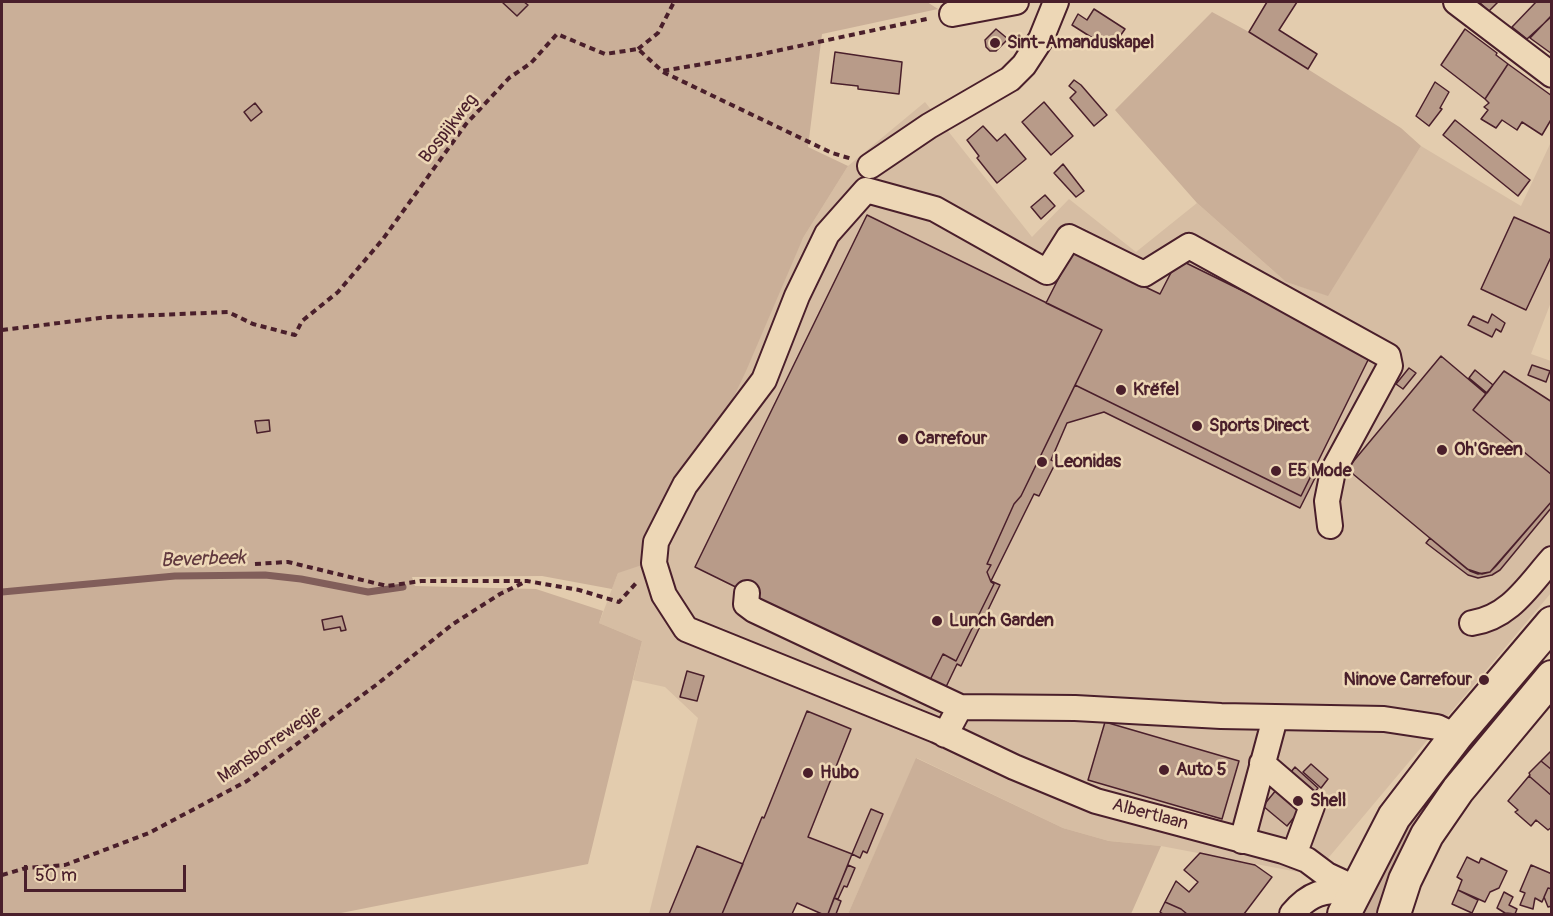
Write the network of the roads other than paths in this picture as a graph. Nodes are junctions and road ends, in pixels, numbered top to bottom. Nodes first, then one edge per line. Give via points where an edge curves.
1 (1016, 2) edge
2 (1056, 2) edge
3 (1456, 2) edge
4 (952, 14) road end
5 (1551, 75) edge
6 (870, 166) road end
7 (1330, 526) dead end
8 (1551, 559) edge
9 (747, 593) dead end
10 (1472, 623) dead end
11 (1551, 623) edge
12 (1551, 677) edge
13 (960, 707) junction
14 (1275, 718) junction
15 (945, 735) junction
16 (1456, 736) junction
17 (1262, 762) junction
18 (1242, 841) junction
19 (1294, 855) junction
20 (1350, 902) edge
21 (1292, 915) edge
22 (1394, 915) edge

1 - 4 street
2 - 6 street via 1041,39 1010,79
3 - 5 street
7 - 15 street, Albertlaan via 1327,501 1332,471 1390,366 1388,356 1189,246 1144,274 1069,237 1047,272 935,209 866,190 827,234 764,380 685,485 657,542 654,563 664,595 686,629
8 - 10 street via 1514,603 1494,617
9 - 13 street via 746,604 754,610
11 - 16 main road
12 - 22 main road via 1458,790 1427,835 1405,880
13 - 14 street via 1075,708
13 - 15 street
14 - 16 street via 1384,719 1437,727
14 - 17 street
15 - 18 street, Albertlaan via 1096,801
16 - 20 main road via 1394,817
17 - 18 street
17 - 19 street via 1312,806
18 - 19 street, Albertlaan
19 - 20 street, Albertlaan via 1327,875
20 - 21 street via 1316,893

